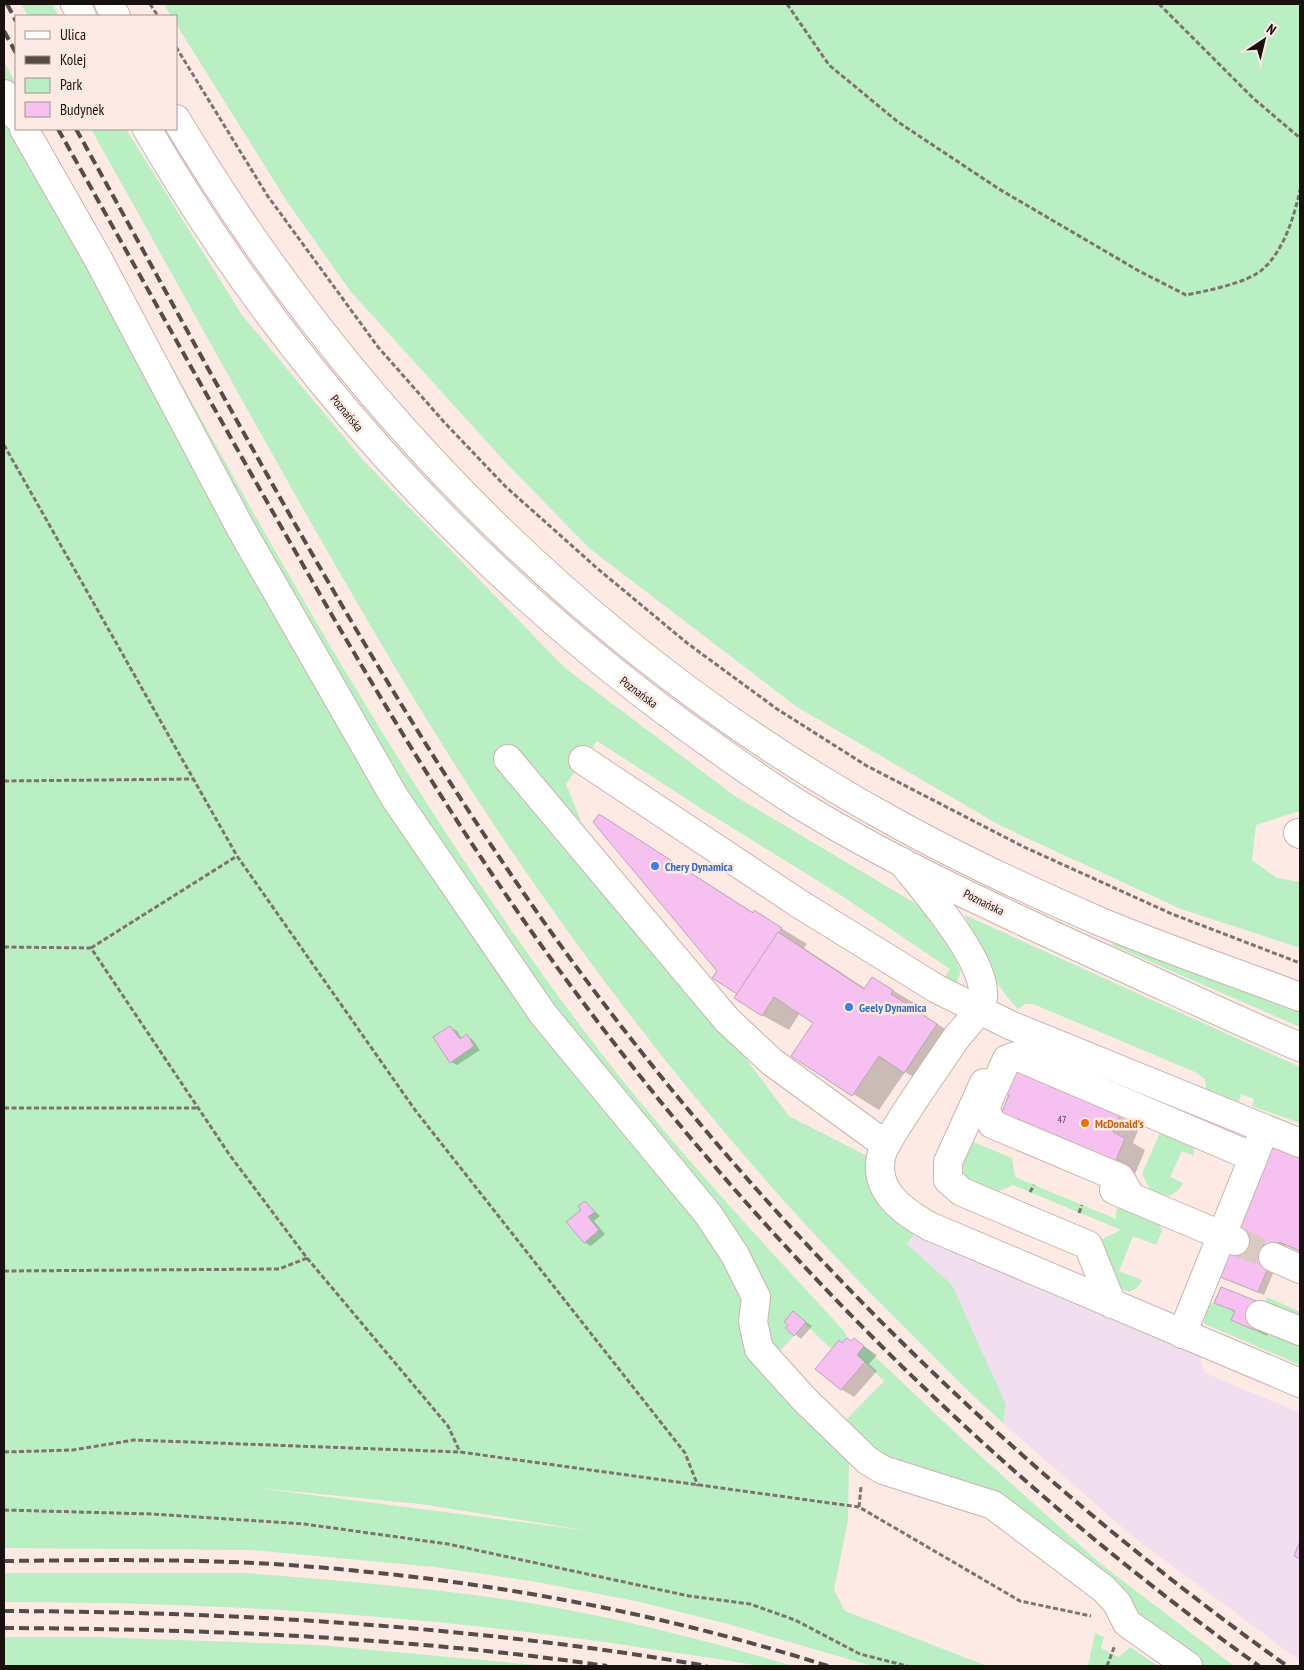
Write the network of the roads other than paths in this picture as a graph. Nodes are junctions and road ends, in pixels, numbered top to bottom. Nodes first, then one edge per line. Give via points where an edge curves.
1 (75, 4) edge
2 (108, 4) edge
3 (81, 15) edge
4 (115, 15) edge
5 (4, 94) edge
6 (15, 114) edge
7 (178, 122) edge
8 (25, 130) edge
9 (148, 130) edge
10 (508, 759) dead end
11 (583, 760) dead end
12 (902, 862) junction
13 (1300, 997) edge
14 (978, 1009) junction
15 (1010, 1025) junction
16 (1300, 1047) edge
17 (978, 1095) junction
18 (1264, 1130) junction
19 (1300, 1143) edge
20 (886, 1145) junction
21 (1253, 1157) junction
22 (1131, 1197) junction
23 (1228, 1238) junction
24 (1273, 1257) tunnel mouth
25 (1300, 1269) edge
26 (1112, 1304) junction
27 (1260, 1315) dead end
28 (1300, 1331) edge
29 (1191, 1338) junction
30 (1300, 1383) edge
31 (1188, 1666) edge

1 - 3 main road
2 - 4 main road
5 - 6 main road
7 - 13 main road via 289,289 383,408 469,502 663,670 792,762 955,854 1103,923
8 - 31 main road via 241,529 395,798 543,1014 708,1214 735,1255 756,1297 753,1322 759,1349 804,1399 868,1460 883,1470 993,1505 1104,1589 1117,1603 1127,1623
9 - 12 main road, Poznańska via 244,281 290,342 376,448 478,555 608,668 757,778
10 - 20 main road via 727,1020 772,1062
11 - 14 main road via 798,903 937,989
12 - 14 main road via 952,927 974,963 982,985 983,997
12 - 16 main road, Poznańska via 1046,932
14 - 15 main road
14 - 20 main road
15 - 17 main road
15 - 18 main road
17 - 22 main road via 978,1126 990,1137
17 - 26 main road via 948,1162 948,1180 962,1192 1088,1246
18 - 19 main road
18 - 21 main road
20 - 26 main road via 880,1162 884,1186 904,1212 929,1226
21 - 22 main road via 1016,1056 1007,1059 985,1108 992,1124 1120,1178
21 - 23 main road
22 - 23 main road
23 - 29 main road
24 - 25 main road
26 - 29 main road
27 - 28 main road
29 - 30 main road

